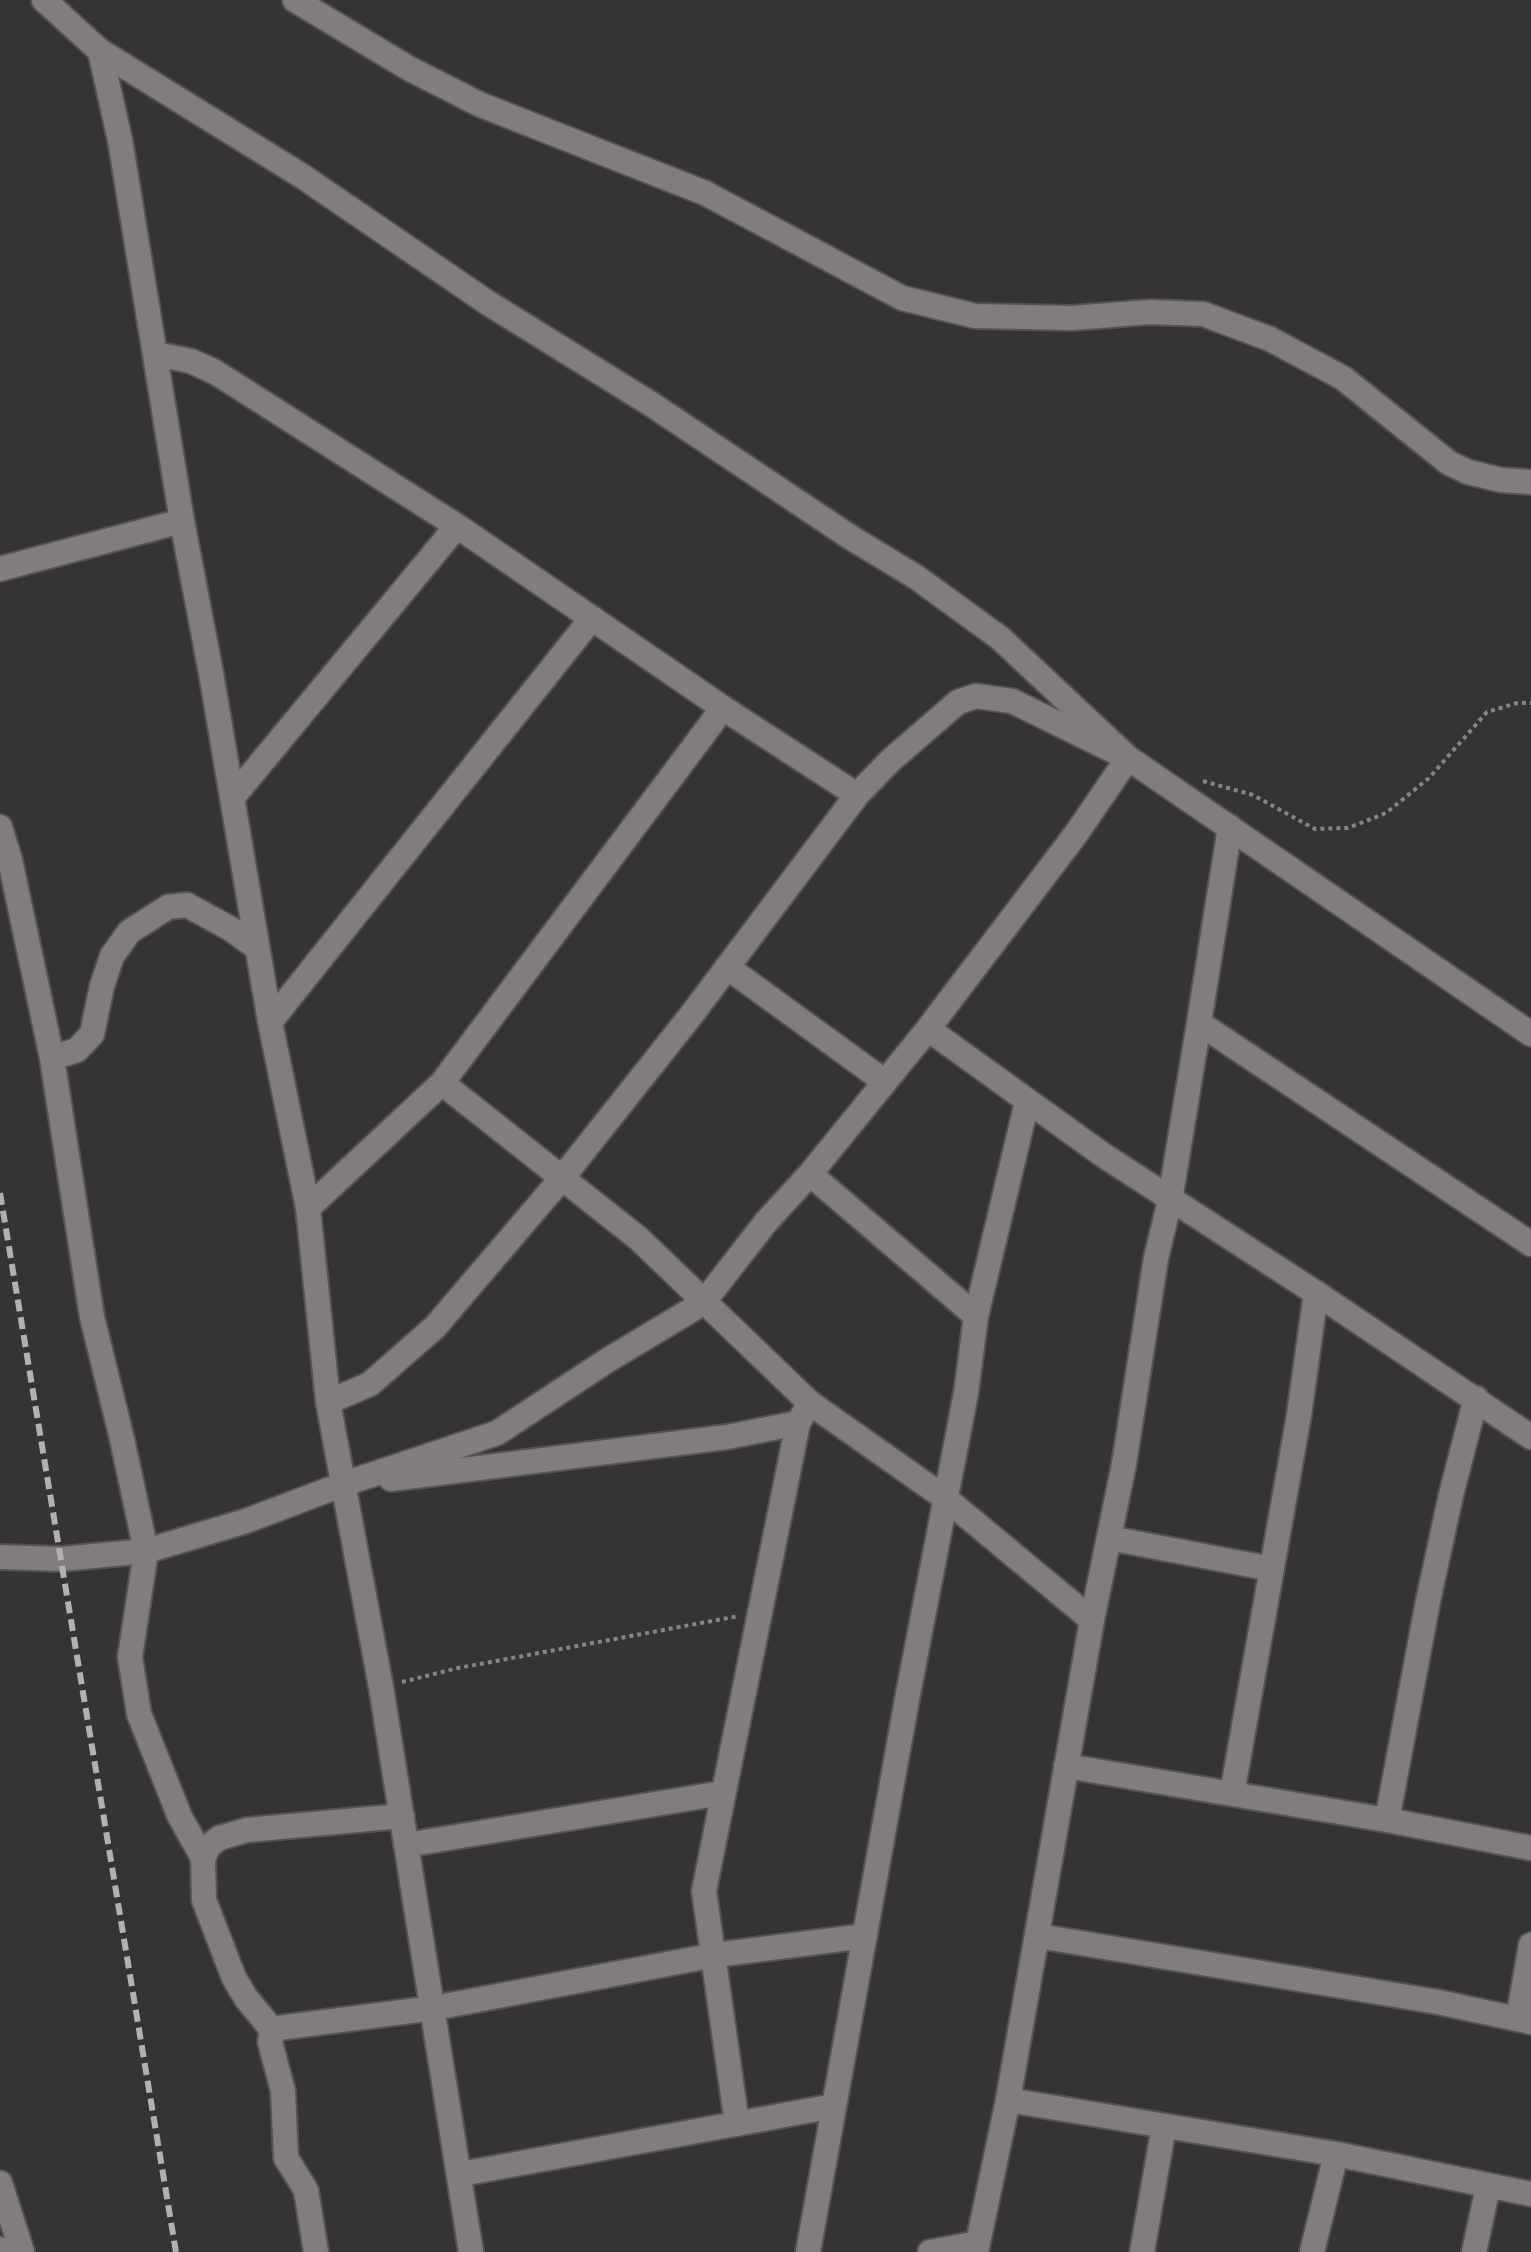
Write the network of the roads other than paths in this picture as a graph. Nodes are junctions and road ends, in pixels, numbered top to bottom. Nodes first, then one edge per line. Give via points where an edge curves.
1 (44, 0) edge
2 (295, 0) edge
3 (100, 51) junction
4 (155, 354) junction
5 (1522, 481) edge
6 (1531, 499) edge
7 (182, 521) junction
8 (457, 526) junction
9 (0, 569) edge
10 (592, 618) junction
11 (723, 708) junction
12 (1128, 758) junction
13 (857, 795) junction
14 (232, 798) junction
15 (0, 827) edge
16 (1230, 827) junction
17 (257, 948) junction
18 (727, 967) junction
19 (270, 1022) junction
20 (1199, 1023) junction
21 (928, 1029) junction
22 (1531, 1034) edge
23 (52, 1058) junction
24 (884, 1081) junction
25 (442, 1083) junction
26 (1027, 1102) junction
27 (810, 1174) junction
28 (562, 1178) junction
29 (1170, 1200) junction
30 (308, 1208) junction
31 (1531, 1244) edge
32 (1316, 1293) junction
33 (703, 1303) junction
34 (976, 1316) junction
35 (1476, 1398) junction
36 (328, 1402) junction
37 (804, 1413) junction
38 (1531, 1437) edge
39 (341, 1485) junction
40 (945, 1498) junction
41 (1109, 1538) junction
42 (146, 1551) junction
43 (0, 1557) edge
44 (1272, 1569) junction
45 (1092, 1620) junction
46 (1066, 1766) junction
47 (722, 1793) junction
48 (1232, 1794) junction
49 (402, 1816) junction
50 (1387, 1820) junction
51 (406, 1845) junction
52 (1531, 1848) edge
53 (203, 1858) junction
54 (865, 1936) junction
55 (1038, 1936) junction
56 (1531, 1945) edge
57 (715, 1955) junction
58 (434, 2008) junction
59 (1525, 2020) edge
60 (274, 2032) junction
61 (1008, 2100) junction
62 (834, 2106) junction
63 (737, 2124) junction
64 (1164, 2126) junction
65 (1336, 2154) junction
66 (461, 2174) junction
67 (0, 2183) edge
68 (1488, 2187) junction
69 (1531, 2194) edge
70 (977, 2248) edge
71 (22, 2252) edge
72 (316, 2252) edge
73 (471, 2252) edge
74 (808, 2252) edge
75 (930, 2252) edge
76 (1142, 2252) edge
77 (1312, 2252) edge
78 (1474, 2252) edge

1 - 3 street
2 - 5 street via 481,105 705,193 902,298 975,316 1203,314 1270,339 1343,378 1449,463 1468,472
3 - 4 street
3 - 12 street via 302,176 488,303 916,577 1000,638
4 - 7 street
4 - 8 street via 215,372
5 - 6 street
7 - 9 street
7 - 14 street
8 - 10 street
8 - 14 street
10 - 11 street
10 - 19 street
11 - 13 street
11 - 25 street
12 - 13 street via 1012,701 976,696 958,702
12 - 16 street
12 - 21 street
13 - 18 street
14 - 17 street
15 - 23 street
16 - 20 street
16 - 22 street
17 - 19 street
17 - 23 street via 187,905 168,907 129,932 112,956 92,1034 77,1050
18 - 24 street
18 - 28 street
19 - 30 street
20 - 29 street
20 - 31 street
21 - 24 street
21 - 26 street
23 - 42 street via 92,1317
24 - 27 street
25 - 28 street
25 - 30 street
26 - 29 street
26 - 34 street
27 - 33 street
27 - 34 street
28 - 33 street via 638,1238
28 - 36 street via 435,1327 370,1384
29 - 32 street
29 - 41 street
30 - 36 street
32 - 35 street
32 - 44 street
33 - 37 street
33 - 39 street via 497,1433
34 - 40 street
35 - 38 street
35 - 50 street via 1441,1541
36 - 39 street
37 - 39 street via 727,1437
37 - 40 street
37 - 47 street
39 - 42 street
39 - 49 street
40 - 45 street
40 - 54 street
41 - 44 street
41 - 45 street
42 - 43 street via 62,1559
42 - 53 street via 130,1657 139,1714 180,1817
44 - 48 street
45 - 46 street
46 - 48 street
46 - 55 street
47 - 51 street
47 - 57 street via 704,1891
48 - 50 street
49 - 51 street
49 - 53 street via 247,1830 219,1838
50 - 52 street
51 - 58 street
53 - 60 street via 204,1900 229,1966
54 - 57 street
54 - 62 street
55 - 59 street
55 - 61 street
56 - 59 street
57 - 58 street
57 - 63 street
58 - 60 street via 286,2026
58 - 66 street
60 - 72 street via 271,2052 283,2091 286,2158 306,2190
61 - 64 street
61 - 70 street
62 - 63 street
62 - 74 street
63 - 66 street
64 - 65 street
64 - 76 street
65 - 68 street
65 - 77 street
66 - 73 street
67 - 71 street
68 - 69 street
68 - 78 street
70 - 75 street

